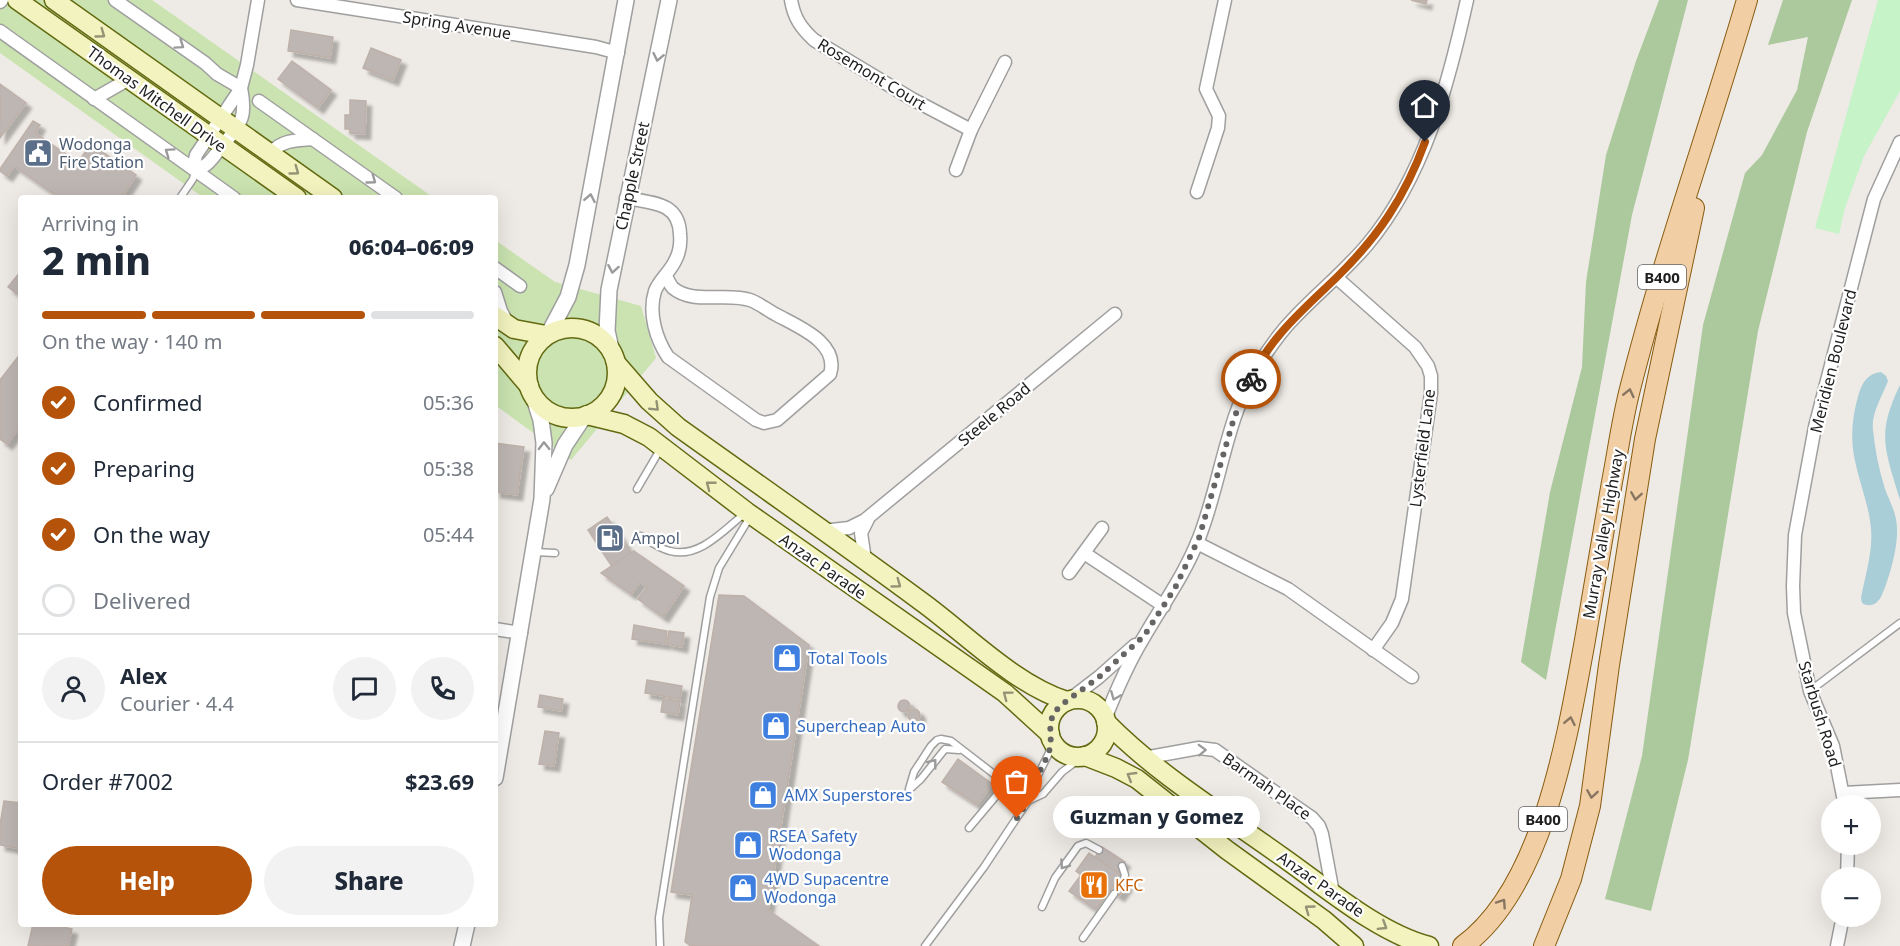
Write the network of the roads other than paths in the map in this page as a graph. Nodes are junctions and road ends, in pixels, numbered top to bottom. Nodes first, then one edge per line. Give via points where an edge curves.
1 (17, 0) edge
2 (54, 0) edge
3 (115, 0) edge
4 (258, 0) edge
5 (297, 0) edge
6 (626, 0) edge
7 (669, 0) edge
8 (791, 0) edge
9 (1225, 0) edge
10 (1467, 0) edge
11 (1747, 0) edge
12 (0, 32) edge
13 (618, 52) junction
14 (1005, 62) dead end
15 (129, 79) junction
16 (168, 81) junction
17 (241, 88) junction
18 (94, 99) junction
19 (259, 101) dead end
20 (1715, 105) junction
21 (221, 119) junction
22 (237, 130) junction
23 (971, 130) junction
24 (313, 139) junction
25 (216, 140) junction
26 (1900, 142) edge
27 (271, 153) junction
28 (195, 170) junction
29 (956, 170) dead end
30 (267, 176) junction
31 (1197, 192) dead end
32 (182, 195) edge
33 (230, 195) edge
34 (293, 195) edge
35 (329, 195) edge
36 (392, 195) edge
37 (626, 198) junction
38 (498, 270) edge
39 (666, 276) junction
40 (1337, 278) junction
41 (520, 286) dead end
42 (498, 302) edge
43 (1115, 314) dead end
44 (498, 318) edge
45 (512, 328) junction
46 (548, 334) junction
47 (498, 350) edge
48 (614, 358) junction
49 (531, 390) junction
50 (586, 415) junction
51 (662, 447) junction
52 (638, 489) dead end
53 (542, 499) junction
54 (749, 514) junction
55 (873, 514) junction
56 (1102, 528) dead end
57 (824, 531) junction
58 (641, 536) dead end
59 (1197, 543) junction
60 (532, 551) junction
61 (555, 553) dead end
62 (1084, 553) junction
63 (865, 560) junction
64 (1069, 573) dead end
65 (1793, 586) joint
66 (1164, 606) junction
67 (1900, 623) edge
68 (498, 629) edge
69 (521, 633) junction
70 (1144, 636) junction
71 (1373, 650) junction
72 (1412, 677) dead end
73 (1810, 690) junction
74 (1068, 701) junction
75 (1106, 720) junction
76 (1051, 735) junction
77 (962, 750) junction
78 (1084, 756) junction
79 (1144, 758) junction
80 (498, 761) edge
81 (1900, 790) edge
82 (1843, 795) edge
83 (1869, 795) edge
84 (1028, 801) junction
85 (969, 828) dead end
86 (1099, 850) dead end
87 (1122, 866) dead end
88 (1123, 882) dead end
89 (1333, 893) junction
90 (1114, 894) dead end
91 (1042, 907) dead end
92 (466, 927) edge
93 (1841, 927) edge
94 (1083, 938) dead end
95 (462, 946) edge
96 (660, 946) edge
97 (925, 946) edge
98 (1354, 946) edge
99 (1429, 946) edge
100 (1463, 946) edge
101 (1544, 946) edge
102 (1837, 946) edge

1 - 15 main road, Thomas Mitchell Drive
2 -> 16 main road, Thomas Mitchell Drive
3 -> 17 street
4 - 17 street
5 - 13 street, Spring Avenue
6 - 13 street
7 -> 37 street, Chapple Street
8 - 23 street, Rosemont Court via 801,28 814,40
9 - 31 street via 1206,89 1219,116 1218,128
10 - 40 street via 1446,80 1405,191 1390,216
11 - 20 main road, Murray Valley Highway / B400
12 - 18 street
46 -> 13 street via 568,297 577,265
14 - 23 street
15 - 16 main road
15 - 18 street
15 - 25 main road, Thomas Mitchell Drive
16 - 21 main road, Thomas Mitchell Drive
17 - 21 street
17 - 22 street via 243,109
28 -> 18 street
19 - 24 street
100 -> 20 main road, Murray Valley Highway / B400 via 1485,926 1512,889 1536,839 1551,795 1572,712 1630,389
20 -> 101 main road, Murray Valley Highway / B400 via 1645,439 1590,806 1571,879
21 - 22 main road, Thomas Mitchell Drive
21 - 25 street
22 - 25 street
22 - 27 main road, Thomas Mitchell Drive
23 - 29 street
24 - 27 street via 285,143
24 -> 36 street
25 - 28 street via 206,166
25 - 30 main road, Thomas Mitchell Drive
26 - 65 street, Meridien Boulevard via 1874,199 1815,427 1795,535
27 - 30 main road
27 -> 35 main road, Thomas Mitchell Drive
28 - 32 lane
28 - 33 street
30 - 34 main road, Thomas Mitchell Drive
37 - 39 street via 653,203 677,216 680,252
37 -> 48 street, Chapple Street via 608,301 607,331
38 - 41 street
39 - 39 street via 656,289 652,311 664,352 756,420 777,420 830,374 830,355 812,335 753,300 691,296 671,287
40 - 59 street via 1294,317 1256,370 1234,418
40 - 71 street, Lysterfield Lane via 1415,347 1431,376 1402,599 1392,623
42 - 45 street
43 - 55 street, Steele Road
44 - 45 main road
45 - 46 main road
46 - 48 main road via 569,329 586,331 605,341
46 - 49 main road via 530,356 527,369
47 - 49 main road
48 - 50 main road via 617,379 613,391 600,407
48 -> 57 main road, Anzac Parade via 667,418
49 - 50 main road via 543,407 554,414
53 -> 49 street via 544,436
50 - 51 main road, Anzac Parade via 631,427
50 - 53 street via 565,446
51 - 52 lane
54 -> 51 main road, Anzac Parade
53 - 60 street
54 - 58 lane via 687,552 670,551
76 -> 54 main road, Anzac Parade via 1005,693
54 - 96 lane via 719,568 710,597 660,918
55 - 57 street, Steele Road via 849,528
55 - 63 street, Steele Road via 861,531
56 - 62 street
57 - 63 main road, Anzac Parade
59 - 66 street
59 - 71 street via 1288,589
60 - 61 lane
60 - 69 street
62 - 64 street
62 - 66 street
63 -> 74 main road, Anzac Parade via 1028,684
65 - 73 street, Starbush Road via 1794,613
66 - 70 street
67 - 73 lane
68 - 69 street
69 - 80 street
70 - 74 street
70 -> 75 street
71 - 72 street
73 - 82 street, Starbush Road via 1833,746
74 - 75 main road via 1092,703
74 - 76 main road via 1053,714
75 - 78 main road via 1104,743 1096,752
75 - 79 main road, Anzac Parade
76 - 78 main road via 1062,752
76 - 84 lane via 1049,753
77 -> 77 lane via 951,741 937,740 914,772 909,789 945,749
77 - 85 lane via 999,778 1002,786
78 - 84 lane via 1042,794
98 -> 78 main road, Anzac Parade via 1137,779
79 - 89 main road, Anzac Parade
79 -> 89 street, Barmah Place via 1199,748 1215,750 1312,818 1322,834
81 - 83 street
84 - 97 lane
86 -> 91 lane via 1086,843 1078,846 1053,882
87 - 88 lane
89 -> 99 main road, Anzac Parade via 1395,933
90 - 94 lane
92 - 95 street
93 - 102 street

